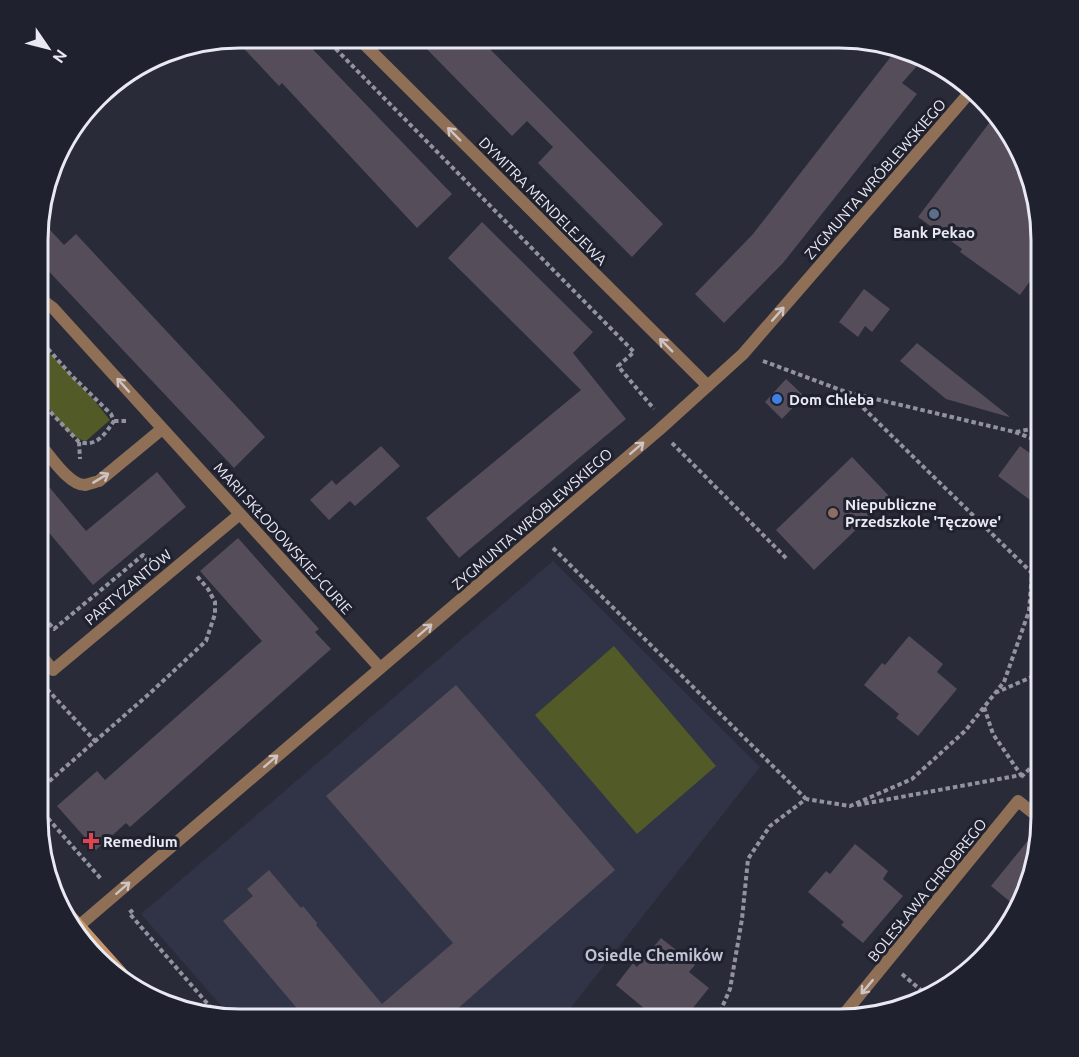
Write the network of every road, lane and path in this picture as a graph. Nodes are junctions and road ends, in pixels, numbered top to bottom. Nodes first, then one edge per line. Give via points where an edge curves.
1 (335, 48) edge
2 (368, 48) edge
3 (967, 97) edge
4 (48, 304) edge
5 (48, 350) edge
6 (743, 354) junction
7 (708, 387) junction
8 (846, 392) junction
9 (48, 410) edge
10 (663, 426) junction
11 (162, 429) junction
12 (1031, 429) edge
13 (1015, 432) junction
14 (1031, 438) edge
15 (48, 453) edge
16 (240, 514) junction
17 (538, 533) junction
18 (787, 559) dead end
19 (194, 569) dead end
20 (1031, 573) edge
21 (162, 578) junction
22 (1031, 586) edge
23 (48, 622) edge
24 (48, 664) edge
25 (380, 668) junction
26 (1031, 676) edge
27 (48, 690) edge
28 (994, 694) junction
29 (984, 707) junction
30 (96, 742) junction
31 (1031, 766) edge
32 (1021, 775) junction
33 (48, 783) edge
34 (806, 799) junction
35 (1018, 801) junction
36 (850, 806) junction
37 (1031, 811) edge
38 (81, 924) edge
39 (887, 962) junction
40 (184, 977) dead end
41 (921, 990) edge
42 (209, 1006) edge
43 (721, 1009) edge
44 (848, 1009) edge

1 - 10 path via 634,352 618,366
7 -> 2 street, DYMITRA MENDELEJEWA
6 -> 3 street, ZYGMUNTA WRÓBLEWSKIEGO
11 -> 4 street, MARII SKŁODOWSKIEJ-CURIE
5 - 9 path via 114,421 101,439 86,444 72,437
6 - 7 street, ZYGMUNTA WRÓBLEWSKIEGO
6 - 8 path
7 - 10 street, ZYGMUNTA WRÓBLEWSKIEGO
8 - 13 path
8 - 20 path
17 -> 10 street, ZYGMUNTA WRÓBLEWSKIEGO
10 - 18 path
15 -> 11 street via 69,477 86,485 99,481
11 - 16 street, MARII SKŁODOWSKIEJ-CURIE
12 - 13 path
13 - 14 path
16 - 21 street, PARTYZANTÓW
16 - 25 street, MARII SKŁODOWSKIEJ-CURIE
25 -> 17 street, ZYGMUNTA WRÓBLEWSKIEGO
17 - 34 path
19 - 30 path via 215,602 206,641
21 - 23 path via 143,555 54,629
21 - 24 street, PARTYZANTÓW via 53,670
22 - 28 path via 1029,611 1018,644 1004,681
38 -> 25 street, ZYGMUNTA WRÓBLEWSKIEGO
26 - 28 path
27 - 30 path
28 - 29 path
29 - 32 path via 993,734
29 - 36 path via 965,731 912,779
30 - 33 path
31 - 32 path
32 - 35 path
32 - 36 path
34 - 36 path
34 - 43 path via 770,826 748,859 730,989
35 - 37 street
35 - 39 street, BOLESŁAWA CHROBREGO
39 - 41 path
39 -> 44 street, BOLESŁAWA CHROBREGO
40 - 42 path

